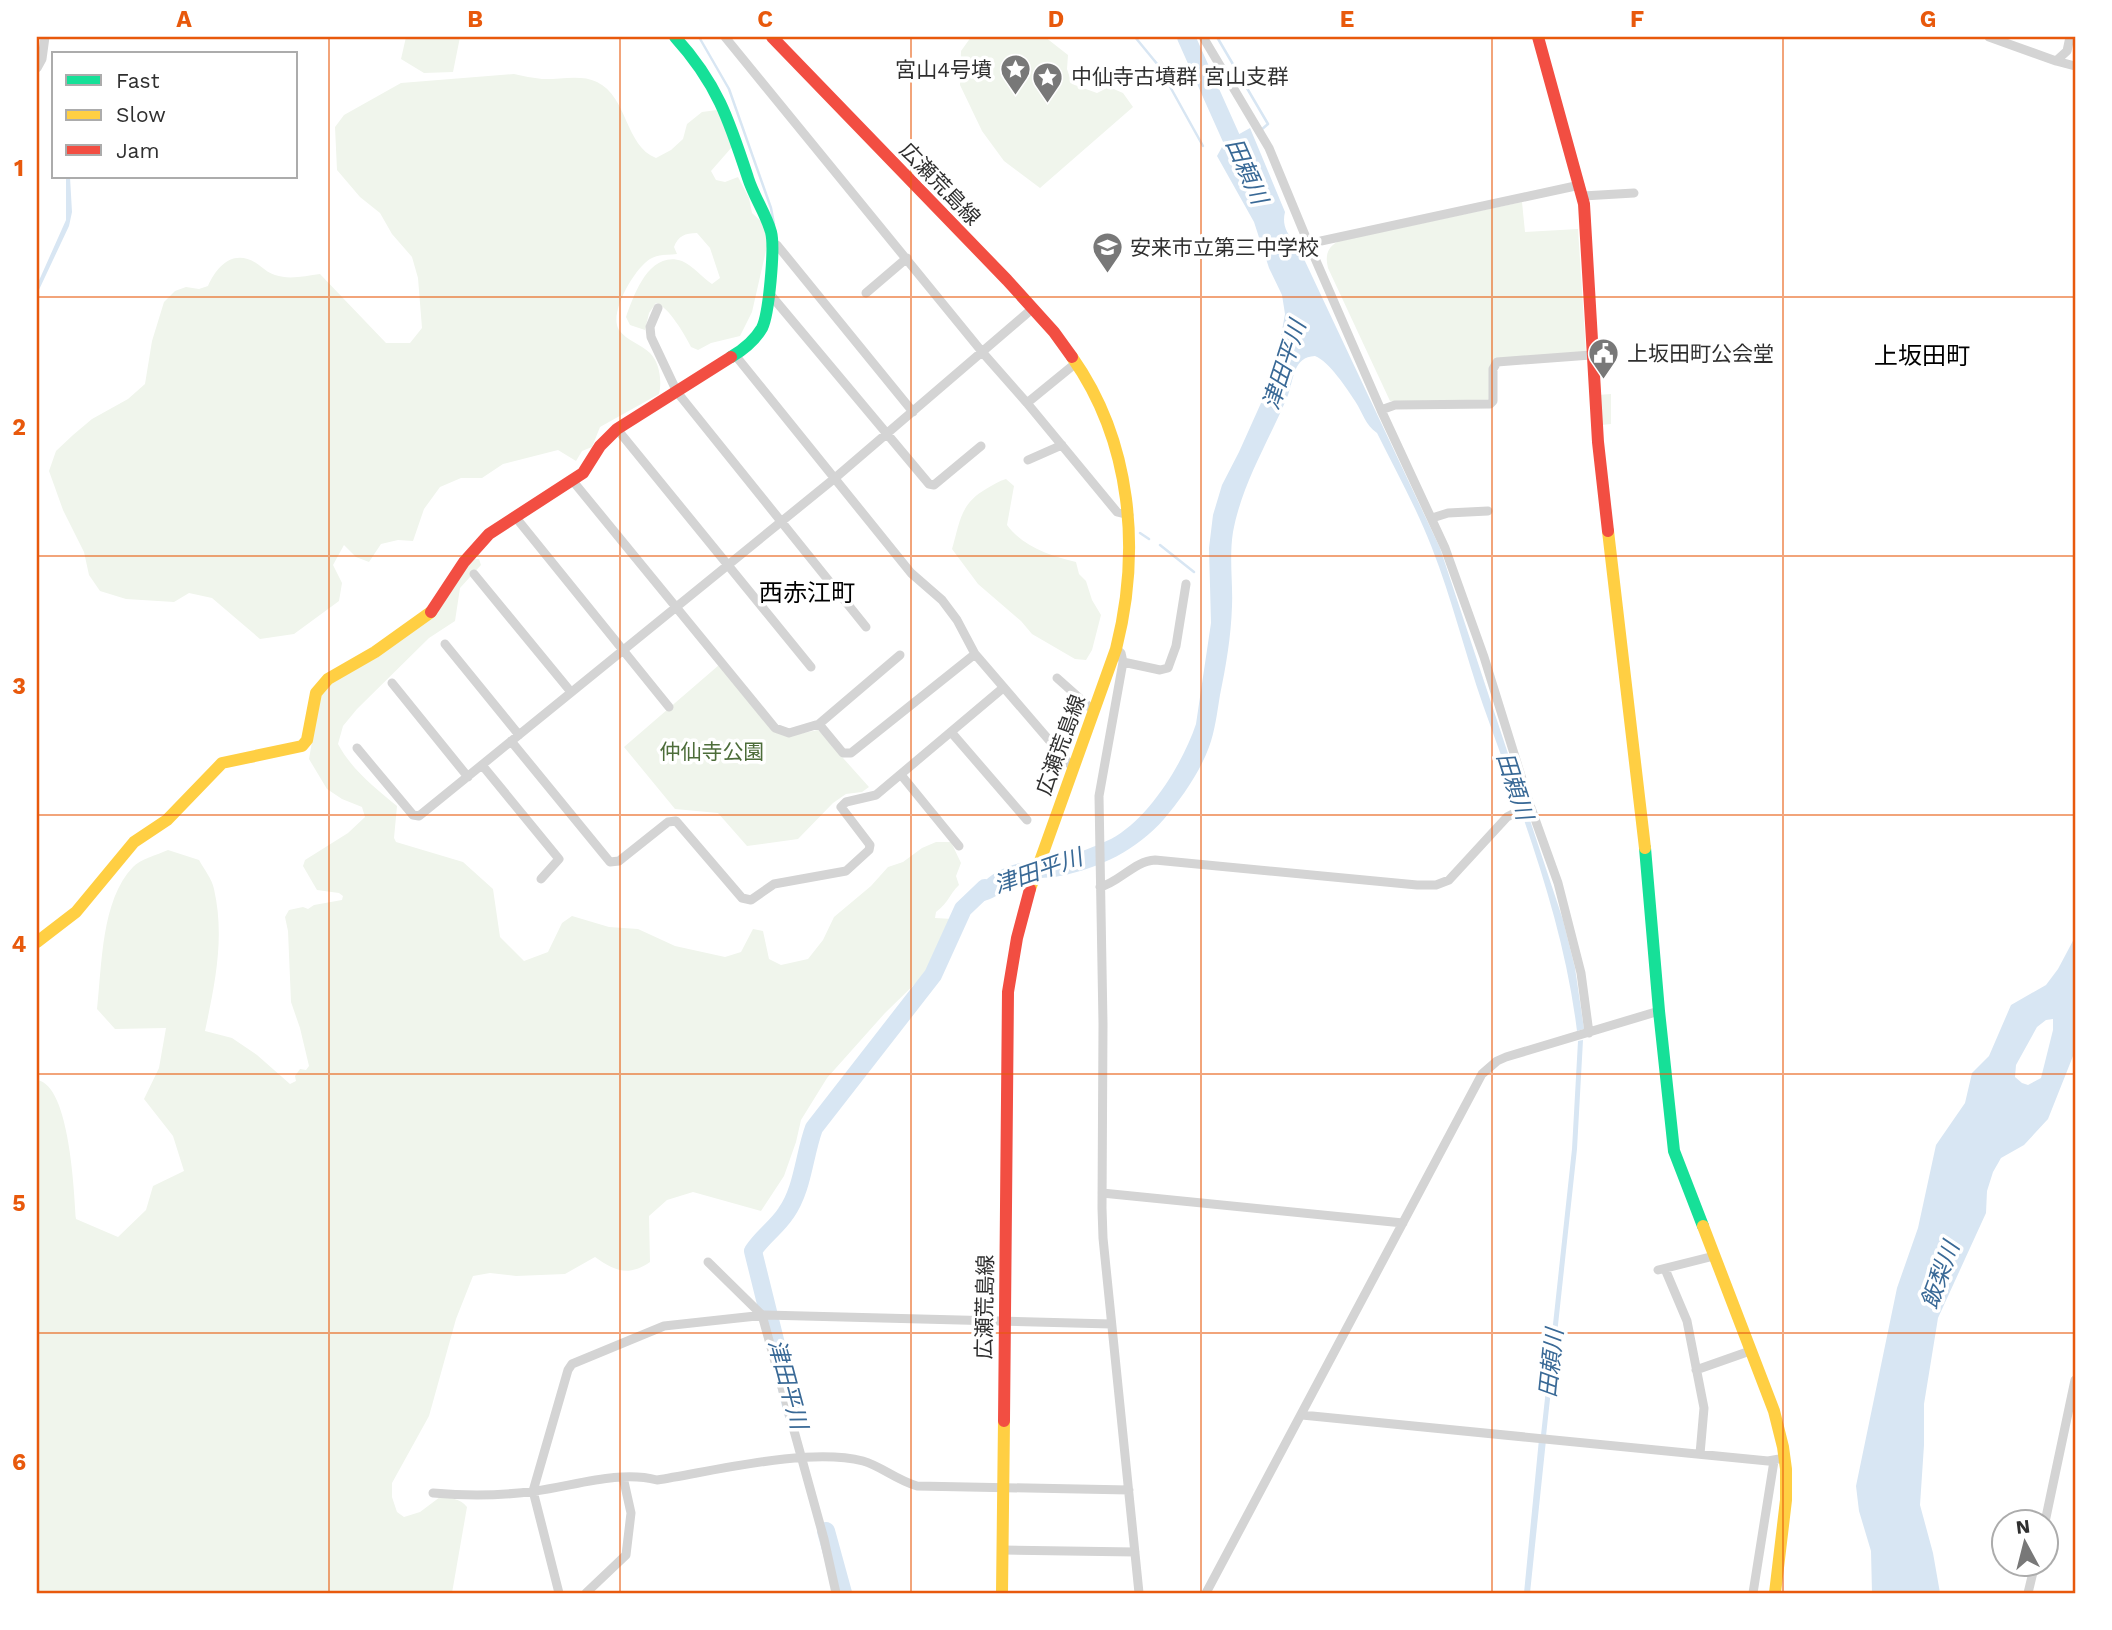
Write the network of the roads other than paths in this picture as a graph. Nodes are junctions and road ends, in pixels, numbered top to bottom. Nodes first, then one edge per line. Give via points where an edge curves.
1 (45, 37) edge
2 (675, 37) edge
3 (725, 37) edge
4 (772, 37) edge
5 (1203, 37) edge
6 (1538, 37) edge
7 (1989, 37) edge
8 (2063, 37) edge
9 (2070, 37) edge
10 (2075, 39) edge
11 (2056, 61) junction
12 (2075, 66) edge
13 (37, 68) edge
14 (1581, 191) junction
15 (1634, 193) dead end
16 (773, 244) junction
17 (1309, 245) junction
18 (907, 258) junction
19 (769, 293) junction
20 (866, 293) dead end
21 (658, 308) dead end
22 (1032, 309) junction
23 (983, 353) junction
24 (735, 355) junction
25 (1591, 355) junction
26 (1076, 363) junction
27 (677, 392) junction
28 (1027, 403) junction
29 (1381, 410) junction
30 (913, 412) junction
31 (617, 429) junction
32 (887, 435) junction
33 (1062, 445) junction
34 (981, 446) dead end
35 (1028, 460) dead end
36 (835, 478) junction
37 (572, 480) junction
38 (1488, 511) dead end
39 (1129, 515) junction
40 (1432, 518) junction
41 (517, 519) dead end
42 (780, 521) junction
43 (727, 565) junction
44 (474, 574) dead end
45 (1186, 584) dead end
46 (676, 608) junction
47 (866, 626) dead end
48 (445, 644) dead end
49 (1116, 649) junction
50 (623, 650) junction
51 (975, 654) junction
52 (900, 655) dead end
53 (1122, 662) junction
54 (811, 667) dead end
55 (1057, 678) dead end
56 (392, 683) dead end
57 (1003, 688) junction
58 (571, 692) junction
59 (669, 707) dead end
60 (1094, 711) junction
61 (820, 724) junction
62 (951, 732) junction
63 (515, 738) junction
64 (357, 748) dead end
65 (482, 765) junction
66 (1073, 768) junction
67 (902, 776) junction
68 (467, 777) junction
69 (1525, 807) junction
70 (1027, 820) dead end
71 (959, 846) dead end
72 (541, 879) dead end
73 (1100, 887) junction
74 (37, 942) edge
75 (1659, 1011) junction
76 (1587, 1033) junction
77 (1102, 1192) junction
78 (1403, 1223) junction
79 (1714, 1256) junction
80 (708, 1262) dead end
81 (767, 1315) junction
82 (1004, 1320) junction
83 (1111, 1324) junction
84 (1750, 1351) junction
85 (1696, 1370) junction
86 (2075, 1383) edge
87 (1302, 1415) junction
88 (1700, 1454) junction
89 (804, 1457) junction
90 (1779, 1459) junction
91 (623, 1477) junction
92 (1003, 1488) junction
93 (1129, 1490) junction
94 (533, 1491) junction
95 (433, 1493) dead end
96 (2048, 1508) edge
97 (1003, 1550) junction
98 (1135, 1552) junction
99 (559, 1593) edge
100 (586, 1593) edge
101 (836, 1593) edge
102 (1002, 1593) edge
103 (1139, 1593) edge
104 (1206, 1593) edge
105 (1753, 1593) edge
106 (1775, 1593) edge

1 - 13 street
2 - 16 street via 696,60 722,104
3 - 18 street
4 - 22 street, 広瀬荒島線
5 - 17 street via 1269,148
6 - 14 street
7 - 11 street
8 - 10 street
9 - 11 street via 2067,51
11 - 12 street
14 - 15 street
14 - 17 street
14 - 25 street
16 - 19 street
16 - 30 street
17 - 29 street
18 - 20 street
18 - 23 street
19 - 24 street via 763,326
19 - 32 street
21 - 27 street via 651,337
22 - 23 street
22 - 26 street, 広瀬荒島線
23 - 28 street
23 - 30 street
24 - 27 street
24 - 36 street
25 - 29 street via 1497,362 1490,404 1395,405
25 - 75 street via 1642,808
26 - 28 street
26 - 39 street, 広瀬荒島線 via 1111,436
27 - 31 street
27 - 42 street
28 - 33 street
29 - 40 street
30 - 32 street
31 - 37 street via 600,446 589,467
31 - 43 street
32 - 34 street via 934,485
32 - 36 street
33 - 35 street
33 - 39 street via 1116,512
36 - 42 street
36 - 51 street via 911,573 942,600
37 - 46 street
37 - 74 street via 489,534 426,617 328,679 316,693 302,746 222,763 167,820 134,842 89,900
38 - 40 street
39 - 49 street, 広瀬荒島線 via 1129,589
40 - 69 street via 1484,657
41 - 50 street
42 - 43 street
42 - 47 street
43 - 46 street
43 - 54 street
44 - 58 street
45 - 53 street via 1168,668
46 - 50 street
46 - 61 street via 775,728 789,733
48 - 63 street
49 - 53 street
49 - 60 street, 広瀬荒島線
50 - 58 street
50 - 59 street
51 - 57 street
51 - 61 street via 851,753 843,752
52 - 61 street
53 - 73 street via 1100,787
55 - 60 street
56 - 68 street
57 - 62 street
57 - 66 street
58 - 63 street
60 - 66 street, 広瀬荒島線
62 - 67 street
62 - 70 street
63 - 65 street
63 - 67 street via 610,862 619,861 668,822 676,821 742,898 749,900 774,884 849,870 870,845 841,807 876,795
64 - 68 street via 414,816
65 - 68 street
65 - 72 street via 559,859
66 - 82 street, 広瀬荒島線 via 1030,888 1008,992
67 - 71 street
69 - 73 street via 1507,817 1449,880 1436,885 1155,860 1140,863
69 - 76 street via 1558,883 1581,973
73 - 77 street
75 - 76 street
75 - 79 street via 1674,1152
76 - 78 street via 1506,1057 1482,1074
77 - 78 street
77 - 83 street
78 - 87 street
79 - 84 street
79 - 85 street via 1662,1270 1685,1315
80 - 81 street
81 - 82 street
81 - 89 street
81 - 94 street via 664,1326 572,1364
82 - 83 street
82 - 92 street, 広瀬荒島線
83 - 93 street
84 - 85 street
84 - 90 street via 1774,1411
85 - 88 street via 1703,1408
86 - 96 street
87 - 88 street
87 - 104 street
88 - 90 street
89 - 91 street via 657,1480
89 - 92 street via 861,1460 917,1486
89 - 101 street
90 - 105 street
90 - 106 street via 1785,1493
91 - 94 street
91 - 100 street via 631,1513 626,1555
92 - 93 street
92 - 97 street, 広瀬荒島線
93 - 98 street
94 - 95 street via 474,1497
94 - 99 street
97 - 98 street
97 - 102 street, 広瀬荒島線
98 - 103 street

